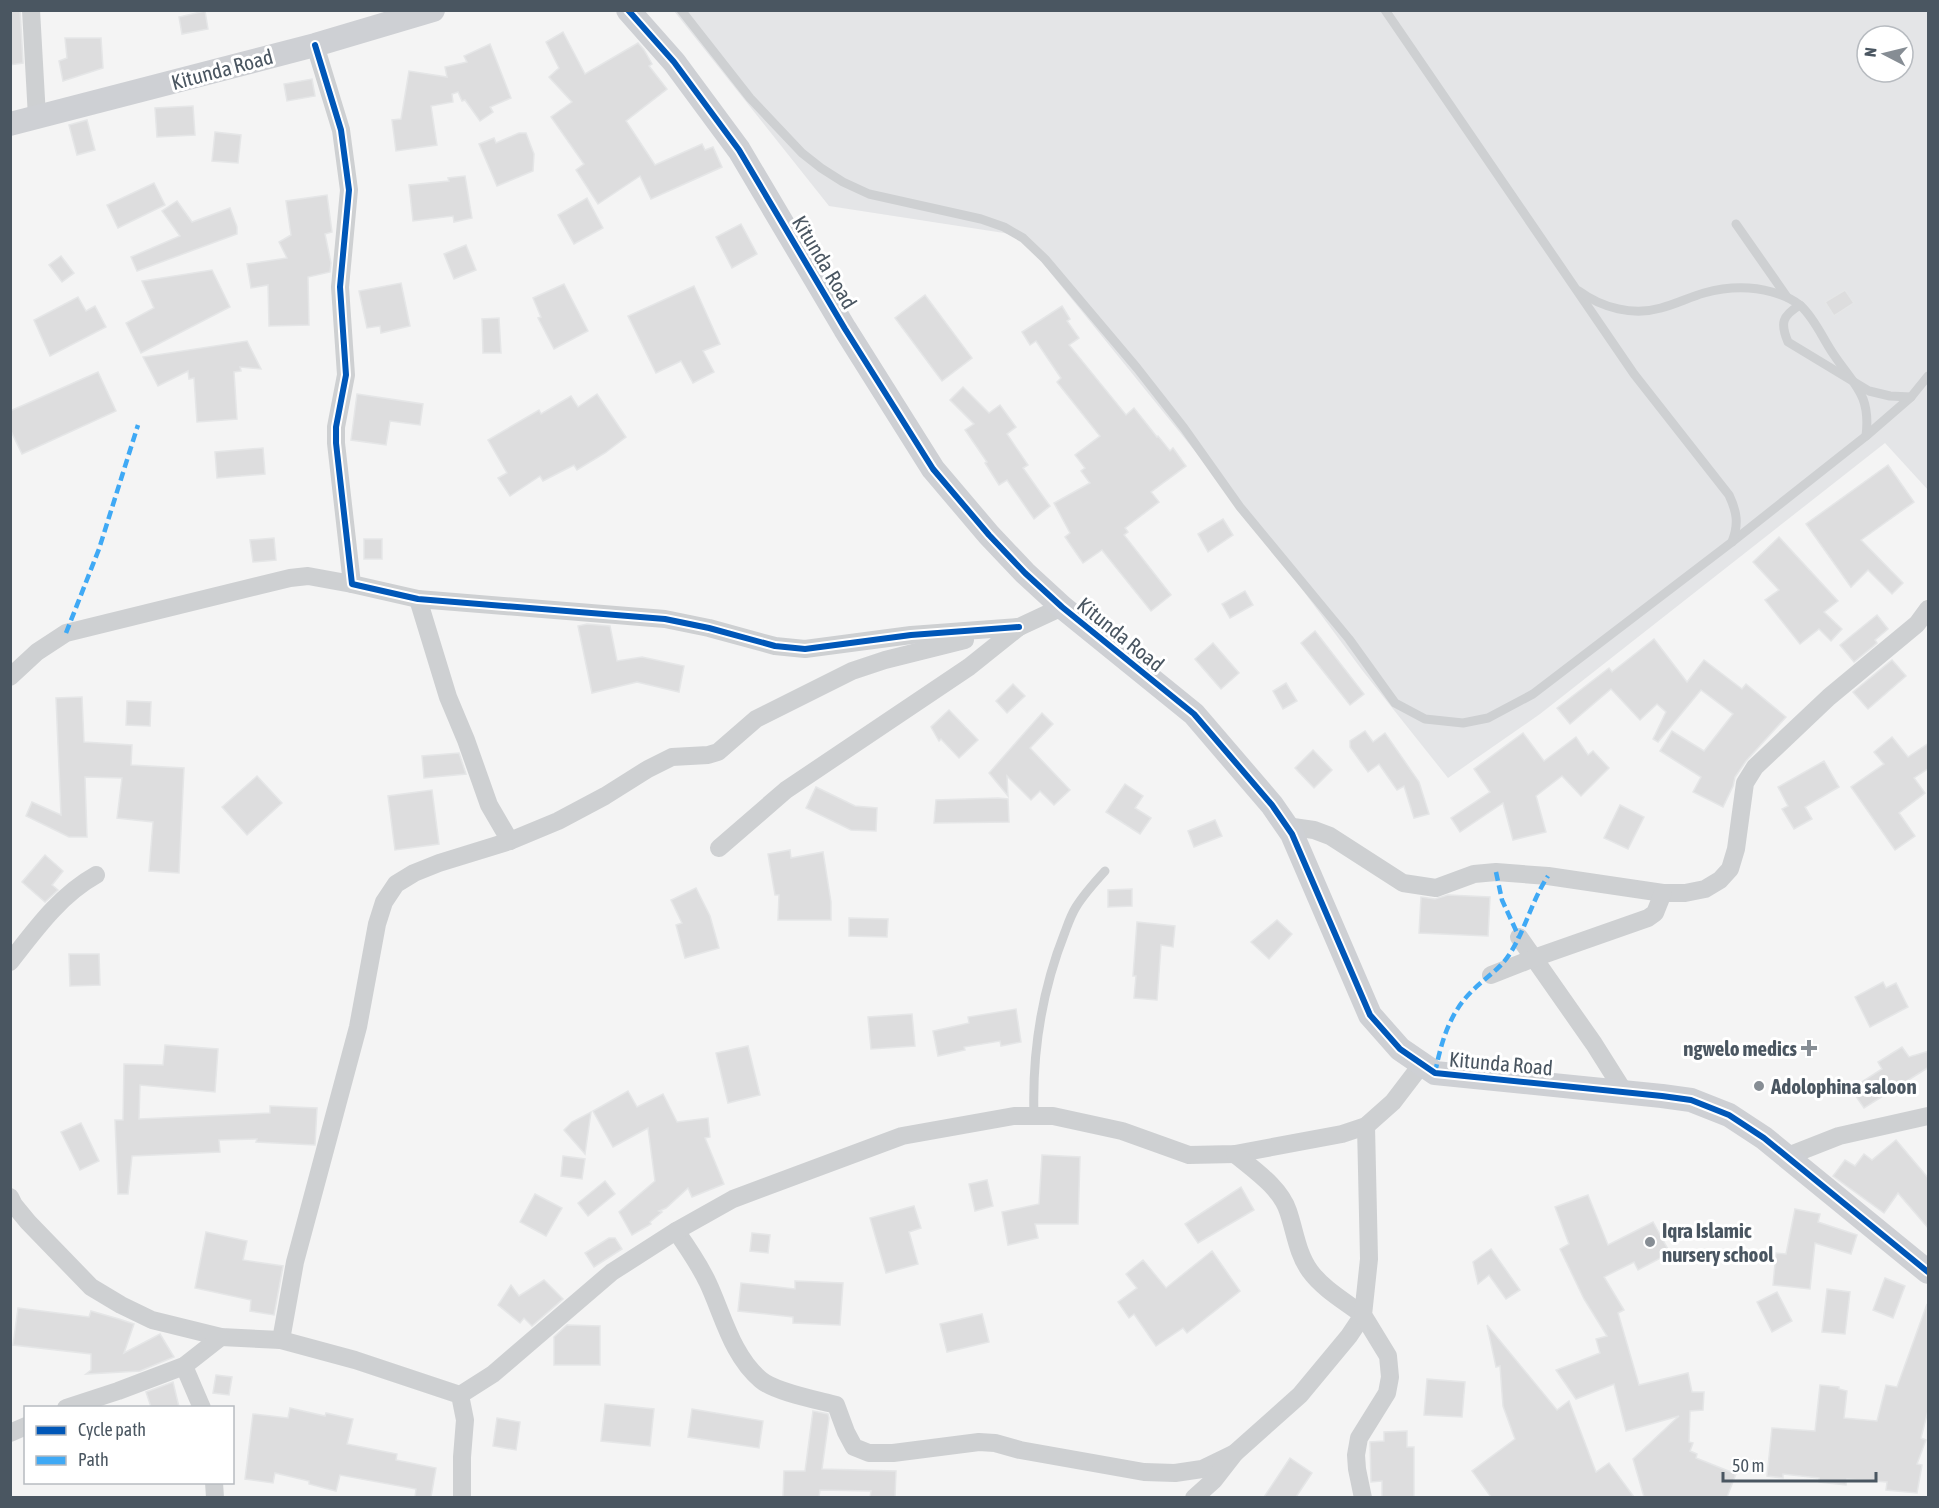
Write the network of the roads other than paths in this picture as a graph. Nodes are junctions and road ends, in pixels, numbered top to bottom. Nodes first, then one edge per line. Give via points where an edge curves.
1 (31, 10) edge
2 (433, 10) edge
3 (627, 10) edge
4 (681, 10) edge
5 (1386, 10) edge
6 (315, 45) junction
7 (37, 117) junction
8 (10, 124) edge
9 (1736, 224) dead end
10 (1573, 286) junction
11 (1787, 297) junction
12 (1800, 305) junction
13 (1929, 376) edge
14 (1856, 384) junction
15 (1911, 397) junction
16 (1866, 436) junction
17 (1732, 542) junction
18 (352, 584) junction
19 (418, 599) junction
20 (1062, 607) junction
21 (1929, 609) edge
22 (1019, 627) junction
23 (10, 677) edge
24 (1286, 826) junction
25 (510, 841) junction
26 (718, 848) dead end
27 (1105, 872) dead end
28 (96, 875) dead end
29 (1663, 893) junction
30 (1520, 937) dead end
31 (1534, 958) junction
32 (10, 962) edge
33 (1491, 975) dead end
34 (1422, 1064) junction
35 (1623, 1090) junction
36 (1034, 1116) junction
37 (1929, 1116) edge
38 (1366, 1126) junction
39 (1235, 1154) junction
40 (1788, 1156) junction
41 (12, 1203) edge
42 (676, 1231) junction
43 (1929, 1272) edge
44 (1364, 1315) junction
45 (221, 1337) junction
46 (281, 1340) junction
47 (184, 1366) junction
48 (460, 1395) junction
49 (69, 1406) edge
50 (202, 1406) edge
51 (24, 1427) edge
52 (10, 1433) edge
53 (1235, 1453) junction
54 (462, 1497) edge
55 (1194, 1497) edge
56 (1363, 1497) edge

1 - 7 street
2 - 6 street, Kitunda Road
3 - 20 street, Kitunda Road via 674,62 739,150 933,469 989,535
4 - 17 lane via 750,98 802,153 828,173 870,194 1004,226 1046,259 1137,368 1240,507 1349,639 1395,703 1425,719 1463,723 1488,718 1533,694
5 - 10 lane
6 - 7 street, Kitunda Road
6 - 18 street via 341,130 349,190 340,287 346,375 336,444
7 - 8 street, Kitunda Road
9 - 11 lane
10 - 11 lane via 1594,300 1634,311 1659,309 1726,288 1751,288
10 - 17 lane via 1634,374 1729,495 1737,515
11 - 12 lane
12 - 14 lane
12 - 14 lane via 1784,319 1788,342
13 - 15 lane
14 - 15 lane via 1879,394
14 - 16 lane via 1867,410
15 - 16 lane
16 - 17 lane
18 - 19 street
18 - 23 street via 308,576 290,578 66,633
19 - 22 street via 665,619 775,646 804,649 911,635
19 - 25 street via 448,697 489,805
20 - 22 street
20 - 24 street, Kitunda Road via 1194,714
21 - 29 street via 1917,624 1829,697 1755,767 1745,783 1730,869 1720,880 1705,889
22 - 25 street via 852,671 756,719 718,752 672,757 558,821
22 - 26 street via 969,667 786,790
24 - 29 street via 1330,836 1403,883 1436,888 1474,874 1508,873
24 - 34 street, Kitunda Road via 1370,1015 1400,1049
25 - 46 street via 414,873 396,884 384,902 358,1027 295,1262
27 - 36 lane via 1074,909 1058,950 1040,1022
28 - 32 street via 71,892 33,931
29 - 31 street via 1655,913 1648,918
30 - 31 street
31 - 33 street
31 - 35 street
34 - 35 street, Kitunda Road via 1435,1074
34 - 38 street via 1393,1102
35 - 40 street, Kitunda Road via 1691,1100 1729,1115
36 - 39 street via 1053,1116 1122,1131 1189,1155
36 - 42 street via 902,1136 733,1199
37 - 40 street via 1839,1136
38 - 39 street
38 - 44 street via 1369,1259
39 - 44 street via 1281,1196 1310,1271
40 - 43 street, Kitunda Road
41 - 45 street via 91,1287 152,1320
42 - 48 street via 612,1272 493,1374
42 - 53 street via 707,1281 738,1352 762,1381 836,1405 854,1446 869,1453 995,1443 1144,1472 1175,1473 1202,1470
44 - 53 street via 1300,1395
44 - 56 street via 1388,1356 1390,1377 1387,1393 1359,1438 1356,1469
45 - 46 street
45 - 47 street
46 - 48 street
47 - 49 street
47 - 50 street
48 - 54 street via 465,1419
51 - 52 street
53 - 55 street

